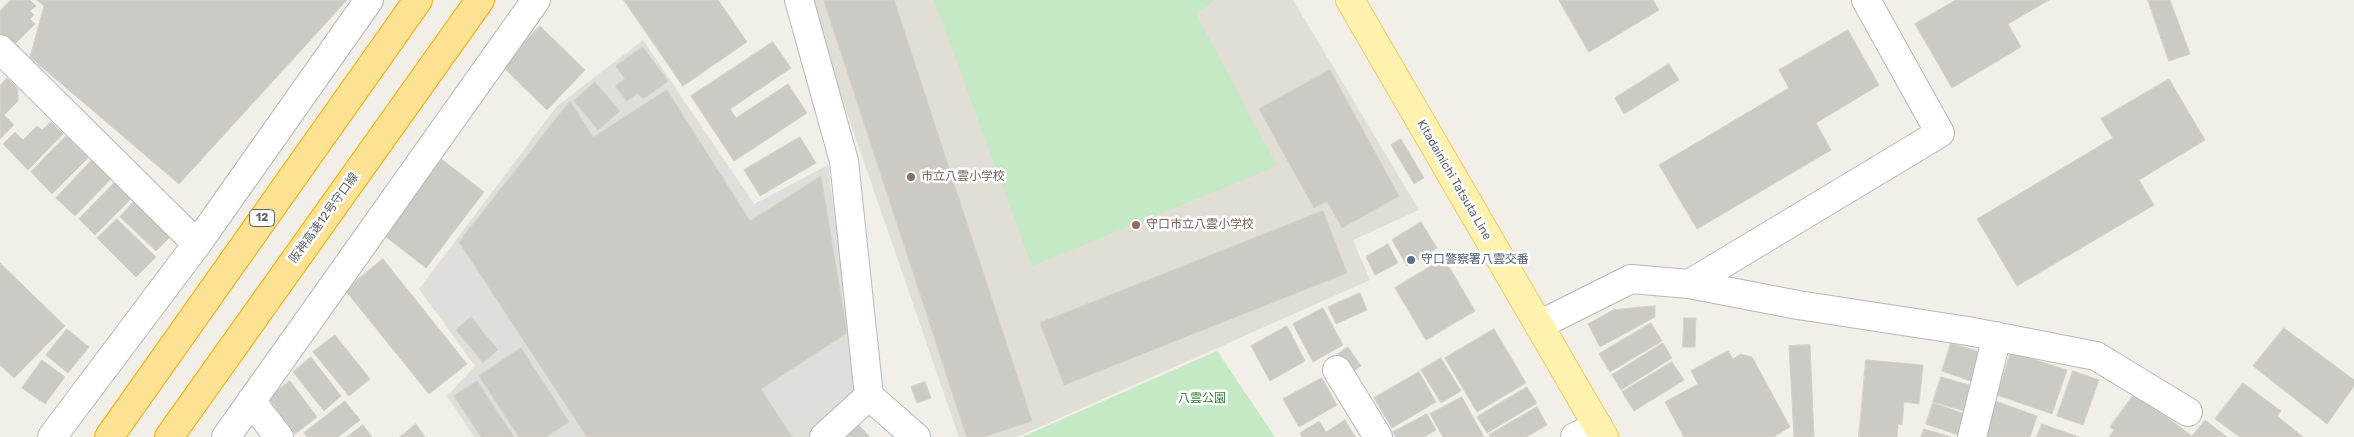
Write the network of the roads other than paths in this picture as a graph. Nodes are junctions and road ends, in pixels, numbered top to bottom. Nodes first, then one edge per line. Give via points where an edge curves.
1 (369, 0) edge
2 (418, 0) edge
3 (480, 0) edge
4 (536, 0) edge
5 (799, 0) edge
6 (1350, 0) edge
7 (1866, 0) edge
8 (0, 49) edge
9 (197, 244) junction
10 (1689, 284) junction
11 (1538, 324) junction
12 (1997, 336) junction
13 (1337, 370) dead end
14 (868, 396) junction
15 (252, 401) junction
16 (2188, 412) dead end
17 (1592, 433) edge
18 (910, 435) edge
19 (52, 437) edge
20 (109, 437) edge
21 (169, 437) edge
22 (226, 437) edge
23 (280, 437) edge
24 (824, 437) edge
25 (1378, 437) edge
26 (1972, 437) edge

1 - 9 street
2 - 20 highway, 12
3 - 21 highway, 阪神高速12号守口線
4 - 15 street
5 - 14 street via 844,162
6 - 11 main road, Kitadainichi Tatsuta Line
7 - 10 street via 1940,134
8 - 9 street
9 - 19 street
10 - 11 street via 1631,279
10 - 12 street
11 - 17 main road, Kitadainichi Tatsuta Line
12 - 16 street via 2096,356
12 - 26 street
13 - 25 street
14 - 18 street
14 - 24 street
15 - 22 street
15 - 23 street

